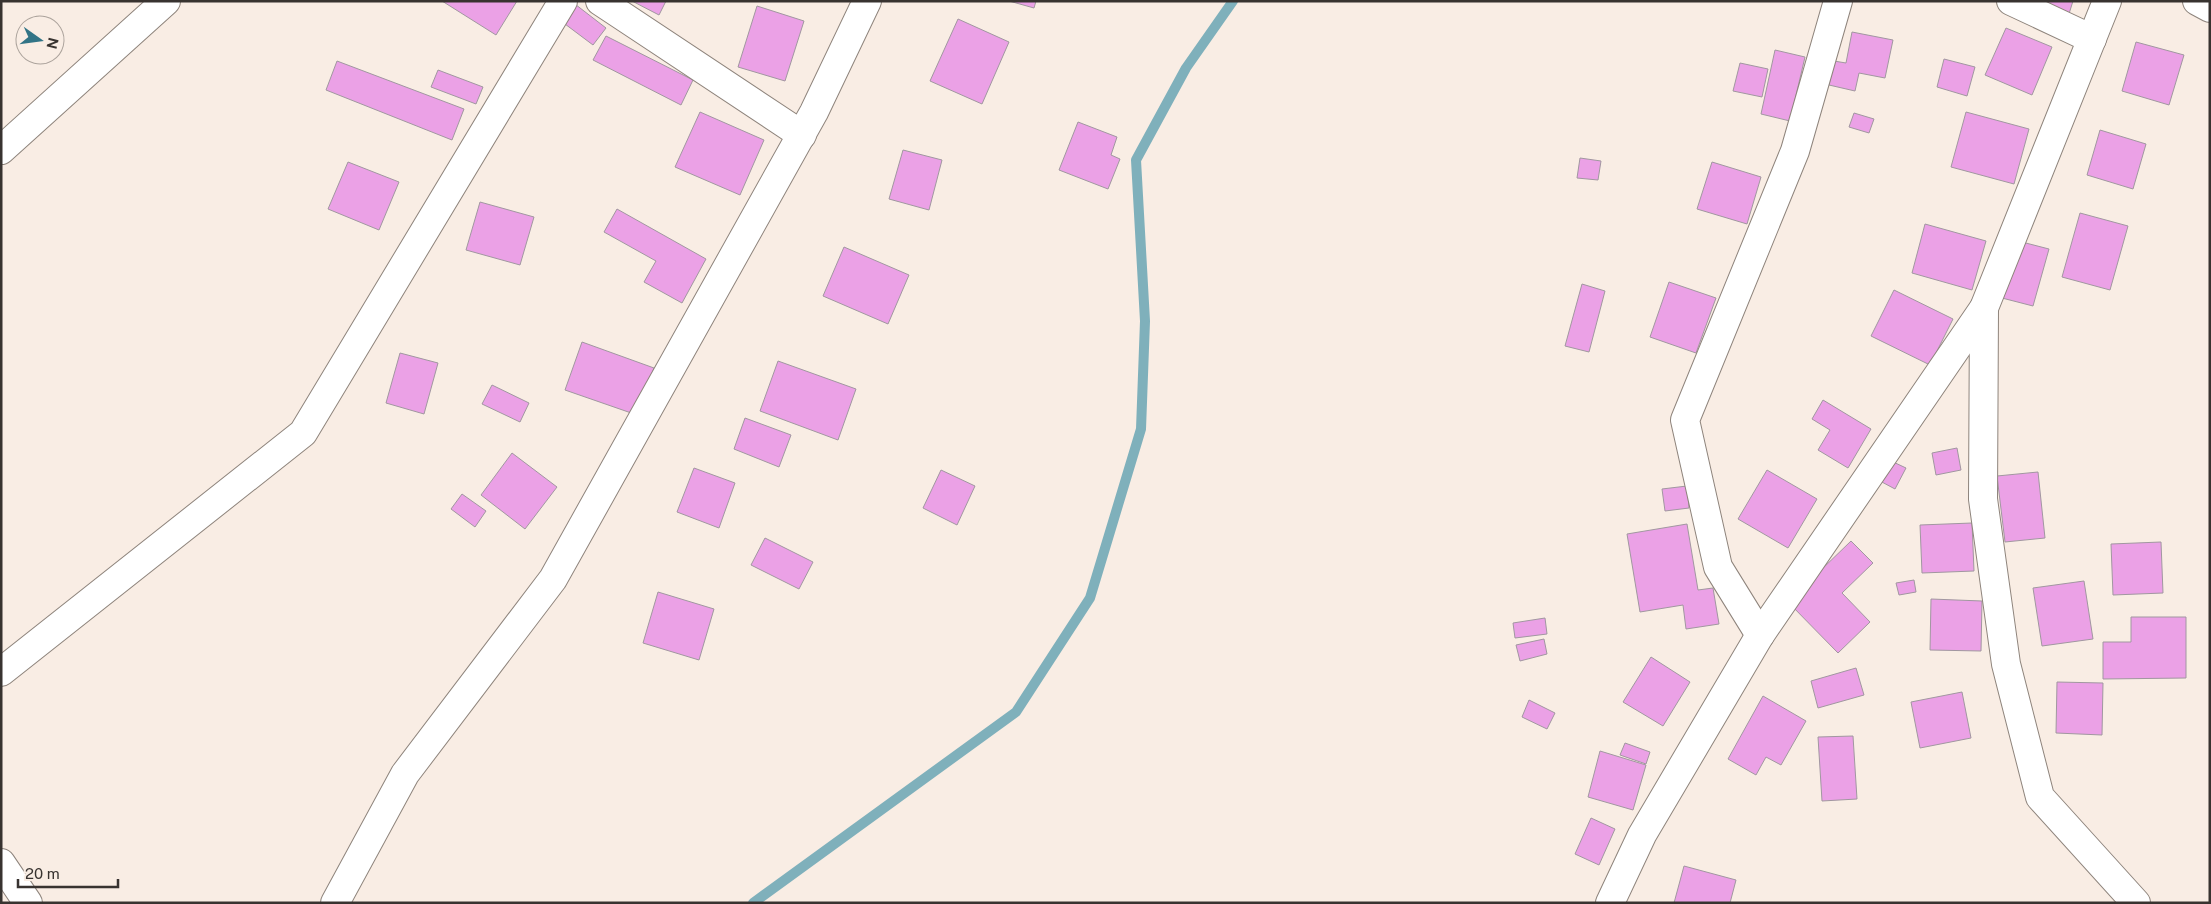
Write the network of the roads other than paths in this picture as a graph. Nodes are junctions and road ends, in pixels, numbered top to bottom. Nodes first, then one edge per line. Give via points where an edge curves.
1 (166, 1) edge
2 (563, 1) edge
3 (600, 1) edge
4 (867, 1) edge
5 (1838, 1) edge
6 (2010, 1) edge
7 (2107, 1) edge
8 (2197, 1) edge
9 (2210, 8) edge
10 (2092, 39) junction
11 (802, 135) junction
12 (1, 150) edge
13 (1984, 308) junction
14 (1760, 634) junction
15 (1, 672) edge
16 (1, 863) edge
17 (28, 903) edge
18 (334, 903) edge
19 (1610, 903) edge
20 (2136, 903) edge

1 - 12 street
2 - 15 street via 303,433
3 - 11 street
4 - 11 street
5 - 14 street via 1795,151 1685,420 1718,567
6 - 10 street
7 - 10 street
8 - 9 street
10 - 13 street
11 - 18 street via 553,579 405,774
13 - 14 street
13 - 20 street via 1982,499 2006,664 2040,798
14 - 19 street via 1642,835
16 - 17 street

